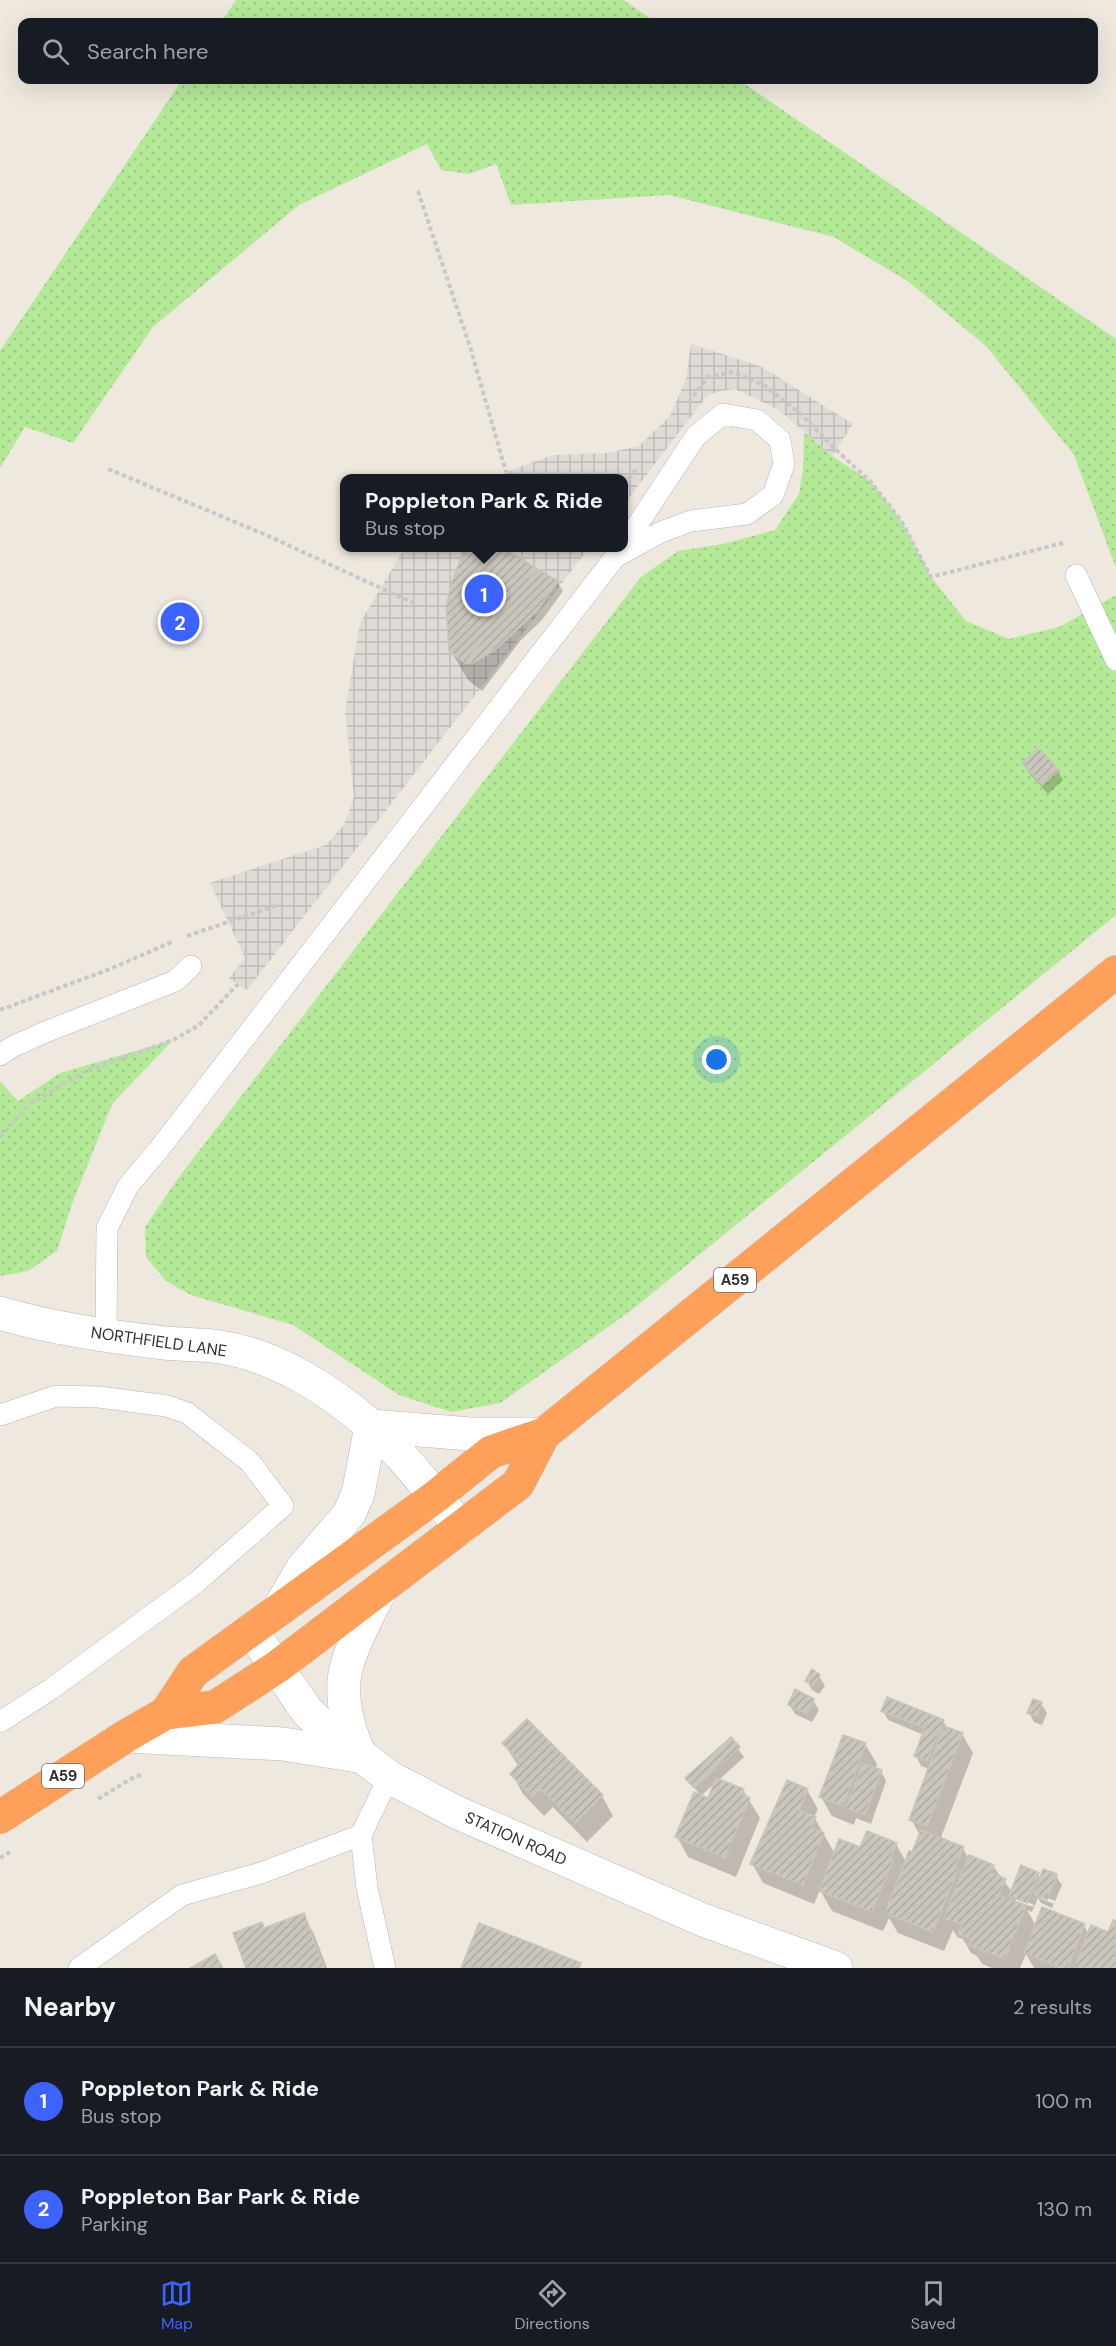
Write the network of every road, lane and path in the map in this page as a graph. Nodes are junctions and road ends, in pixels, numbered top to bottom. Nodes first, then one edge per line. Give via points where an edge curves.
1 (418, 191) dead end
2 (687, 404) dead end
3 (645, 458) dead end
4 (108, 469) dead end
5 (506, 472) dead end
6 (628, 480) edge
7 (628, 538) edge
8 (1063, 543) dead end
9 (628, 547) edge
10 (618, 552) edge
11 (1076, 575) dead end
12 (413, 603) dead end
13 (1116, 660) edge
14 (281, 904) dead end
15 (191, 966) dead end
16 (1116, 972) edge
17 (238, 984) dead end
18 (0, 1010) edge
19 (0, 1055) edge
20 (0, 1137) edge
21 (0, 1313) edge
22 (106, 1335) junction
23 (0, 1415) edge
24 (371, 1426) junction
25 (544, 1434) junction
26 (435, 1497) junction
27 (462, 1528) junction
28 (380, 1591) junction
29 (278, 1610) junction
30 (251, 1630) junction
31 (277, 1668) junction
32 (166, 1713) junction
33 (0, 1722) edge
34 (126, 1736) junction
35 (361, 1757) junction
36 (153, 1771) dead end
37 (388, 1777) junction
38 (96, 1800) dead end
39 (0, 1817) edge
40 (361, 1835) junction
41 (19, 1846) dead end
42 (0, 1858) edge
43 (79, 1968) edge
44 (385, 1968) edge
45 (836, 1968) edge

1 - 5 path via 471,350
2 - 8 path via 708,377 733,372 764,385 801,414 871,482 902,522 931,577
3 - 6 path
4 - 12 path via 264,534
7 - 9 lane via 696,436 723,414 757,420 780,440 784,464 772,495 756,507 747,513 691,521
10 - 22 lane via 128,1186 107,1228
11 - 13 lane
14 - 18 path via 187,936
15 - 19 lane via 175,981 43,1033
16 - 25 highway, A59
17 - 20 path via 198,1026 173,1040 84,1072 30,1103
21 - 22 street, NORTHFIELD LANE
22 - 24 street, NORTHFIELD LANE via 221,1347 265,1360 304,1378
23 - 33 lane via 56,1396 167,1406 187,1413 250,1462 283,1506 197,1582
24 - 25 street via 470,1434
24 - 26 street, NORTHFIELD LANE
24 - 29 street via 358,1494 349,1514 303,1569
25 - 26 highway, A59 via 491,1452
25 - 27 highway, A59 via 518,1484
26 - 27 street, NORTHFIELD LANE
26 - 29 highway, A59
27 - 28 highway, A59
28 - 31 highway, A59
28 - 35 street via 354,1646 344,1680 349,1727
29 - 30 highway, A59
30 - 31 street, STATION ROAD
30 - 32 highway, A59 via 193,1672
31 - 32 highway, A59 via 215,1707
31 - 35 street, STATION ROAD via 307,1711
32 - 34 highway, A59
34 - 35 street via 283,1744
34 - 39 highway, A59
35 - 37 street, STATION ROAD
36 - 38 path via 134,1777
37 - 40 lane
37 - 45 street, STATION ROAD via 456,1812 703,1920
40 - 43 lane via 261,1873 182,1895
40 - 44 lane via 367,1888
41 - 42 path

